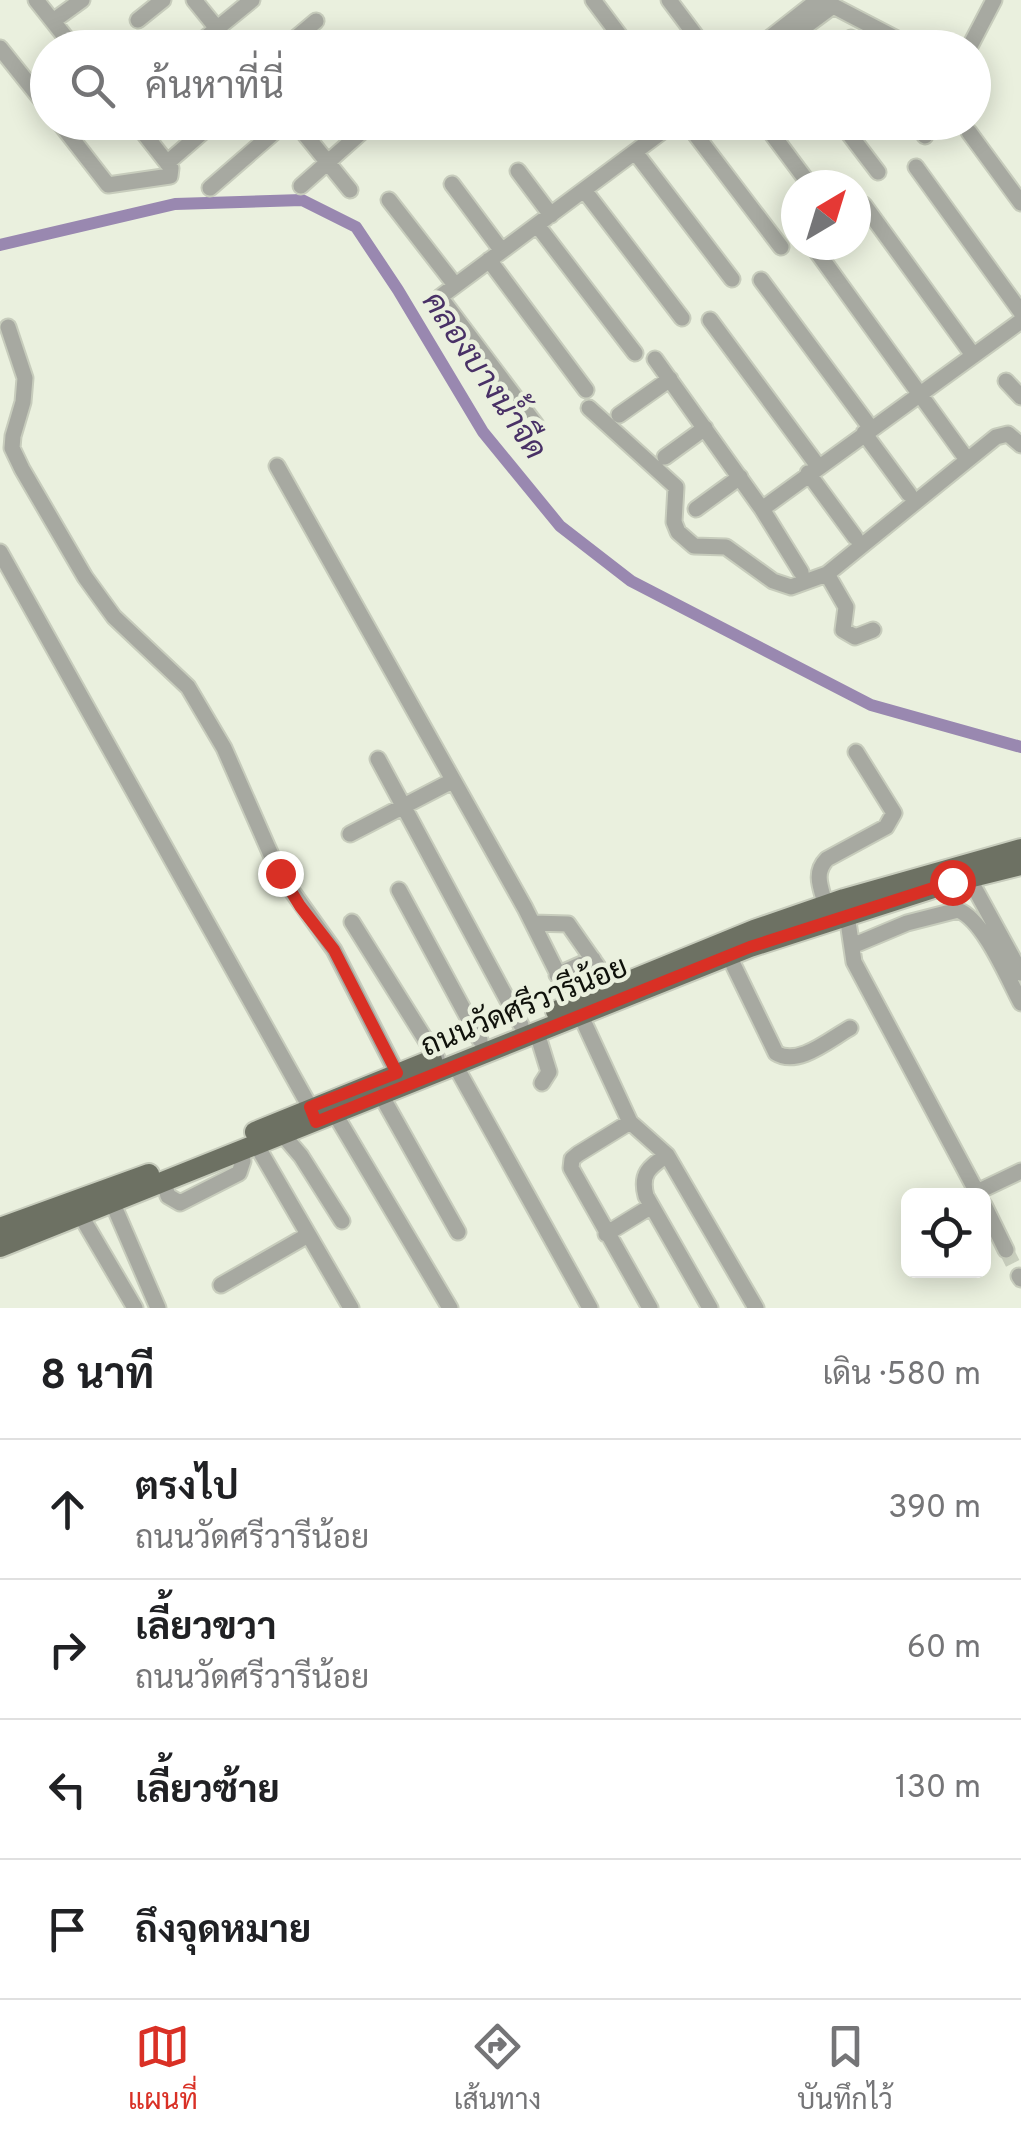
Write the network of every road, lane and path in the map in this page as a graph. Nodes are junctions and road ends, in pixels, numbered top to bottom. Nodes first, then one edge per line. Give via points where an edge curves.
1 (36, 0) edge
2 (82, 0) edge
3 (163, 0) edge
4 (194, 0) edge
5 (252, 0) edge
6 (593, 0) edge
7 (669, 0) edge
8 (993, 0) edge
9 (824, 2) edge
10 (138, 20) dead end
11 (316, 21) dead end
12 (54, 22) junction
13 (217, 28) junction
14 (60, 30) edge
15 (215, 30) edge
16 (305, 30) edge
17 (616, 30) edge
18 (692, 30) edge
19 (793, 30) edge
20 (879, 30) edge
21 (977, 30) edge
22 (0, 48) edge
23 (30, 86) edge
24 (72, 140) edge
25 (148, 140) edge
26 (193, 140) edge
27 (265, 140) edge
28 (309, 140) edge
29 (353, 140) edge
30 (652, 140) edge
31 (700, 140) edge
32 (776, 140) edge
33 (854, 140) edge
34 (975, 140) edge
35 (636, 152) junction
36 (167, 163) junction
37 (328, 163) junction
38 (916, 167) dead end
39 (799, 170) edge
40 (518, 171) dead end
41 (878, 172) dead end
42 (452, 184) dead end
43 (301, 186) dead end
44 (210, 188) dead end
45 (350, 190) dead end
46 (584, 190) junction
47 (389, 200) dead end
48 (1021, 203) edge
49 (871, 215) edge
50 (544, 220) junction
51 (781, 246) edge
52 (496, 255) junction
53 (823, 260) edge
54 (732, 278) dead end
55 (761, 280) dead end
56 (455, 286) junction
57 (1021, 312) edge
58 (682, 318) dead end
59 (710, 320) dead end
60 (1021, 321) edge
61 (8, 327) dead end
62 (636, 353) dead end
63 (973, 355) junction
64 (656, 359) dead end
65 (670, 379) junction
66 (1006, 380) dead end
67 (586, 390) dead end
68 (920, 393) junction
69 (1021, 397) edge
70 (589, 408) dead end
71 (619, 414) dead end
72 (536, 425) dead end
73 (705, 428) junction
74 (867, 430) junction
75 (1021, 445) edge
76 (962, 454) dead end
77 (665, 457) dead end
78 (278, 466) dead end
79 (813, 470) junction
80 (740, 477) junction
81 (909, 494) dead end
82 (696, 509) dead end
83 (762, 509) junction
84 (854, 536) dead end
85 (0, 552) edge
86 (801, 572) dead end
87 (826, 574) junction
88 (873, 630) dead end
89 (856, 752) dead end
90 (378, 759) dead end
91 (452, 781) junction
92 (403, 809) junction
93 (350, 834) dead end
94 (1018, 858) edge
95 (969, 878) junction
96 (399, 890) dead end
97 (826, 906) junction
98 (848, 915) junction
99 (352, 922) dead end
100 (533, 923) junction
101 (852, 946) junction
102 (729, 956) junction
103 (593, 959) junction
104 (1021, 972) edge
105 (557, 975) junction
106 (612, 987) junction
107 (1021, 1003) edge
108 (577, 1010) junction
109 (850, 1028) dead end
110 (529, 1029) junction
111 (480, 1040) junction
112 (446, 1062) junction
113 (397, 1073) junction
114 (542, 1083) dead end
115 (381, 1096) junction
116 (321, 1115) junction
117 (630, 1122) junction
118 (283, 1136) junction
119 (248, 1149) junction
120 (667, 1155) junction
121 (1021, 1171) edge
122 (975, 1188) edge
123 (991, 1191) edge
124 (113, 1204) junction
125 (650, 1208) junction
126 (82, 1216) junction
127 (991, 1220) edge
128 (342, 1221) dead end
129 (0, 1228) edge
130 (458, 1232) dead end
131 (606, 1234) junction
132 (308, 1235) junction
133 (0, 1247) edge
134 (1006, 1250) tunnel mouth
135 (221, 1284) dead end
136 (344, 1305) edge
137 (135, 1308) edge
138 (158, 1308) edge
139 (450, 1308) edge
140 (590, 1308) edge
141 (650, 1308) edge
142 (710, 1308) edge
143 (756, 1308) edge

1 - 12 street
2 - 12 street
3 - 10 street
4 - 13 street
5 - 13 street
6 - 17 street
7 - 18 street
8 - 21 street
9 - 19 street
9 - 20 street
11 - 16 street
12 - 14 street
13 - 15 street
22 - 23 street
24 - 36 street via 108,185 170,176
25 - 36 street
26 - 36 street
27 - 44 street
28 - 37 street
29 - 37 street
30 - 35 street
31 - 51 street
32 - 39 street
33 - 41 street
34 - 48 street
35 - 46 street
35 - 54 street
37 - 43 street
37 - 45 street
38 - 57 street
40 - 50 street
42 - 52 street
46 - 50 street
46 - 58 street
47 - 56 street
49 - 63 street
50 - 52 street
50 - 62 street
52 - 56 street
52 - 67 street
53 - 68 street
55 - 74 street
56 - 72 street via 440,297
59 - 79 street
60 - 63 street
61 - 113 street via 25,378 12,448 22,469 114,618 188,687 224,748 280,873 334,950
63 - 68 street
64 - 65 street
65 - 71 street
65 - 73 street
66 - 69 street
68 - 74 street
68 - 76 street
70 - 87 street via 673,482 674,529 694,546 726,547 791,587
73 - 77 street
73 - 80 street
74 - 79 street
74 - 81 street
75 - 87 street via 1008,434 996,437
78 - 91 street
79 - 83 street
79 - 84 street
80 - 82 street
80 - 83 street
83 - 86 street
85 - 116 street
87 - 88 street via 846,606 843,630 855,637
89 - 97 street via 894,813 886,827 820,866
90 - 92 street
91 - 92 street
91 - 100 street
92 - 93 street
92 - 110 street
94 - 95 main road, ถนนวัดศรีวารีน้อย
94 - 97 main road, ถนนวัดศรีวารีน้อย
95 - 98 main road, ถนนวัดศรีวารีน้อย
95 - 104 street
96 - 111 street
97 - 106 main road, ถนนวัดศรีวารีน้อย
98 - 101 street
98 - 102 main road, ถนนวัดศรีวารีน้อย
99 - 112 street
100 - 103 street via 568,924
100 - 105 street
101 - 107 street via 958,910 978,925
101 - 122 street via 860,975
102 - 108 main road, ถนนวัดศรีวารีน้อย
102 - 109 street via 776,1054 796,1058
103 - 105 street
103 - 106 street
105 - 108 street
106 - 108 main road, ถนนวัดศรีวารีน้อย
108 - 110 main road, ถนนวัดศรีวารีน้อย
108 - 117 street
110 - 111 main road, ถนนวัดศรีวารีน้อย
110 - 112 main road, ถนนวัดศรีวารีน้อย
110 - 114 street via 549,1072
111 - 112 main road, ถนนวัดศรีวารีน้อย
112 - 113 main road, ถนนวัดศรีวารีน้อย
112 - 115 main road, ถนนวัดศรีวารีน้อย
112 - 140 street
113 - 116 main road, ถนนวัดศรีวารีน้อย
115 - 116 main road, ถนนวัดศรีวารีน้อย
115 - 130 street
116 - 118 main road, ถนนวัดศรีวารีน้อย
116 - 129 main road, ถนนวัดศรีวารีน้อย
116 - 139 street
117 - 120 street
117 - 131 street via 572,1159 572,1175
118 - 119 main road, ถนนวัดศรีวารีน้อย
118 - 128 street
119 - 124 main road, ถนนวัดศรีวารีน้อย
119 - 132 street
120 - 125 street via 646,1172
120 - 143 street
121 - 123 street
124 - 126 main road, ถนนวัดศรีวารีน้อย
124 - 138 street
125 - 131 street
125 - 142 street
126 - 133 main road, ถนนวัดศรีวารีน้อย
126 - 137 street
127 - 134 street
131 - 141 street
132 - 135 street
132 - 136 street

